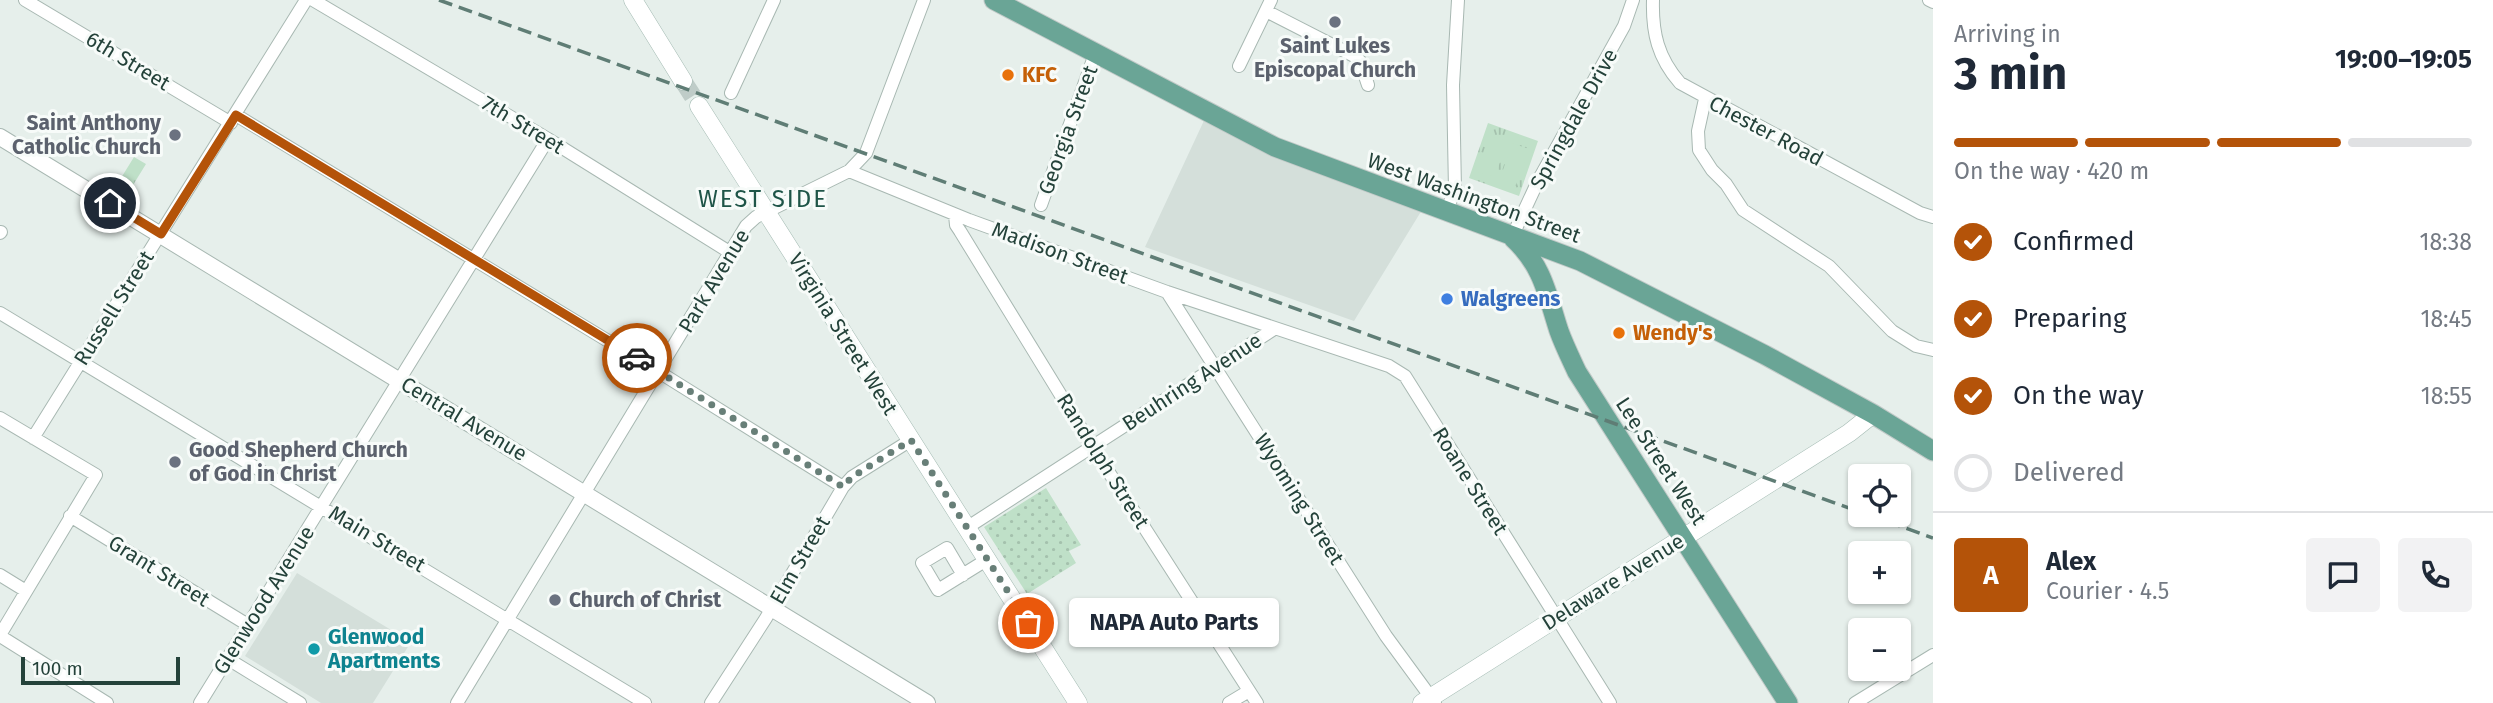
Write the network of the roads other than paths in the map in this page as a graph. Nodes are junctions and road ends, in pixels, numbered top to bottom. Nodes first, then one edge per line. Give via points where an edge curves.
1 (25, 0) edge
2 (306, 0) edge
3 (313, 0) edge
4 (633, 0) edge
5 (774, 0) edge
6 (924, 0) edge
7 (994, 0) edge
8 (1458, 0) edge
9 (1633, 0) edge
10 (1653, 0) edge
11 (1269, 6) edge
12 (1095, 54) junction
13 (1239, 66) dead end
14 (683, 81) tunnel mouth
15 (1368, 85) dead end
16 (731, 93) dead end
17 (1705, 99) junction
18 (699, 106) tunnel mouth
19 (233, 119) junction
20 (0, 137) edge
21 (548, 139) junction
22 (849, 171) junction
23 (1041, 205) dead end
24 (767, 212) junction
25 (1446, 212) junction
26 (955, 215) junction
27 (1933, 217) edge
28 (161, 234) junction
29 (1513, 237) junction
30 (731, 253) junction
31 (474, 259) junction
32 (1618, 281) junction
33 (1167, 292) junction
34 (1549, 298) junction
35 (0, 313) edge
36 (1274, 329) junction
37 (1933, 350) edge
38 (82, 360) junction
39 (1217, 368) junction
40 (659, 372) junction
41 (400, 381) junction
42 (1873, 414) junction
43 (0, 418) edge
44 (33, 438) junction
45 (911, 440) junction
46 (1092, 446) junction
47 (1933, 451) edge
48 (843, 487) junction
49 (585, 492) junction
50 (323, 506) junction
51 (70, 516) junction
52 (968, 527) junction
53 (1684, 537) junction
54 (988, 559) junction
55 (0, 575) edge
56 (963, 575) dead end
57 (26, 591) junction
58 (772, 608) junction
59 (508, 618) junction
60 (1556, 618) junction
61 (248, 625) junction
62 (0, 636) edge
63 (1933, 655) edge
64 (228, 659) junction
65 (1249, 691) junction
66 (1429, 701) edge
67 (107, 703) edge
68 (201, 703) edge
69 (299, 703) edge
70 (457, 703) edge
71 (645, 703) edge
72 (711, 703) edge
73 (927, 703) edge
74 (1078, 703) edge
75 (1229, 703) edge
76 (1257, 703) edge
77 (1610, 703) edge
78 (1788, 703) edge
79 (1855, 703) edge

1 - 19 street, 6th Street
2 - 19 street, Russell Street
3 - 21 street, 7th Street
4 - 14 main road
5 - 16 street
6 - 22 street, Park Avenue via 866,153
7 - 12 main road, West Washington Street
8 - 25 street via 1453,85 1455,190
9 - 29 street, Springdale Drive via 1624,26 1538,181
10 - 17 street, Chester Road via 1657,48 1667,68
11 - 13 street
11 - 15 street via 1354,56
12 - 23 street, Georgia Street
12 - 25 main road, West Washington Street via 1275,147
17 - 27 street, Chester Road
17 - 37 street via 1699,150 1743,210 1829,266 1892,331 1916,346
18 - 24 main road, Virginia Street West
19 - 28 street, Russell Street
19 - 31 street, 6th Street
20 - 28 street, Central Avenue
21 - 30 street, 7th Street
21 - 31 street, Glenwood Avenue
22 - 24 street, Park Avenue
22 - 26 street, Madison Street
24 - 30 street, Park Avenue via 746,226
24 - 45 main road, Virginia Street West
25 - 29 main road, West Washington Street
26 - 33 street, Madison Street
26 - 46 street, Randolph Street via 960,232
28 - 38 street, Russell Street
28 - 41 street, Central Avenue
29 - 32 main road, West Washington Street via 1580,261
29 - 34 main road, Lee Street West via 1537,266
30 - 40 street, Park Avenue
31 - 40 street, 6th Street
31 - 41 street, Glenwood Avenue
32 - 34 main road via 1561,263 1550,271
32 - 42 main road, West Washington Street
33 - 36 street, Madison Street
33 - 39 street, Wyoming Street
34 - 53 main road, Lee Street West via 1577,372
35 - 38 street, Main Street
36 - 39 street, Beuhring Avenue
36 - 60 street, Roane Street via 1389,366 1405,376
38 - 44 street, Russell Street
38 - 50 street, Main Street
39 - 46 street, Beuhring Avenue
39 - 66 street, Wyoming Street
40 - 48 street, 6th Street
40 - 49 street, Park Avenue
41 - 49 street, Central Avenue
41 - 50 street, Glenwood Avenue
42 - 47 main road, West Washington Street
42 - 53 main road, Delaware Avenue
43 - 44 street
44 - 51 street via 96,475
45 - 48 street, Elm Street
45 - 52 main road, Virginia Street West
46 - 52 street, Beuhring Avenue
46 - 65 street, Randolph Street
48 - 58 street, Elm Street
49 - 58 street, Central Avenue
49 - 59 street, Park Avenue
50 - 59 street, Main Street
50 - 61 street, Glenwood Avenue
51 - 57 street
51 - 61 street, Grant Street
52 - 54 main road, Virginia Street West
53 - 60 main road, Delaware Avenue
53 - 78 main road, Lee Street West
54 - 56 street
54 - 74 main road, Virginia Street West
55 - 57 street
57 - 62 street
58 - 72 street, Elm Street
58 - 73 street, Central Avenue
59 - 70 street, Park Avenue
59 - 71 street, Main Street
60 - 66 main road, Delaware Avenue
60 - 77 street, Roane Street
61 - 64 street, Glenwood Avenue
62 - 67 street
63 - 79 street
64 - 68 street, Glenwood Avenue
64 - 69 street
65 - 75 street
65 - 76 street, Randolph Street

